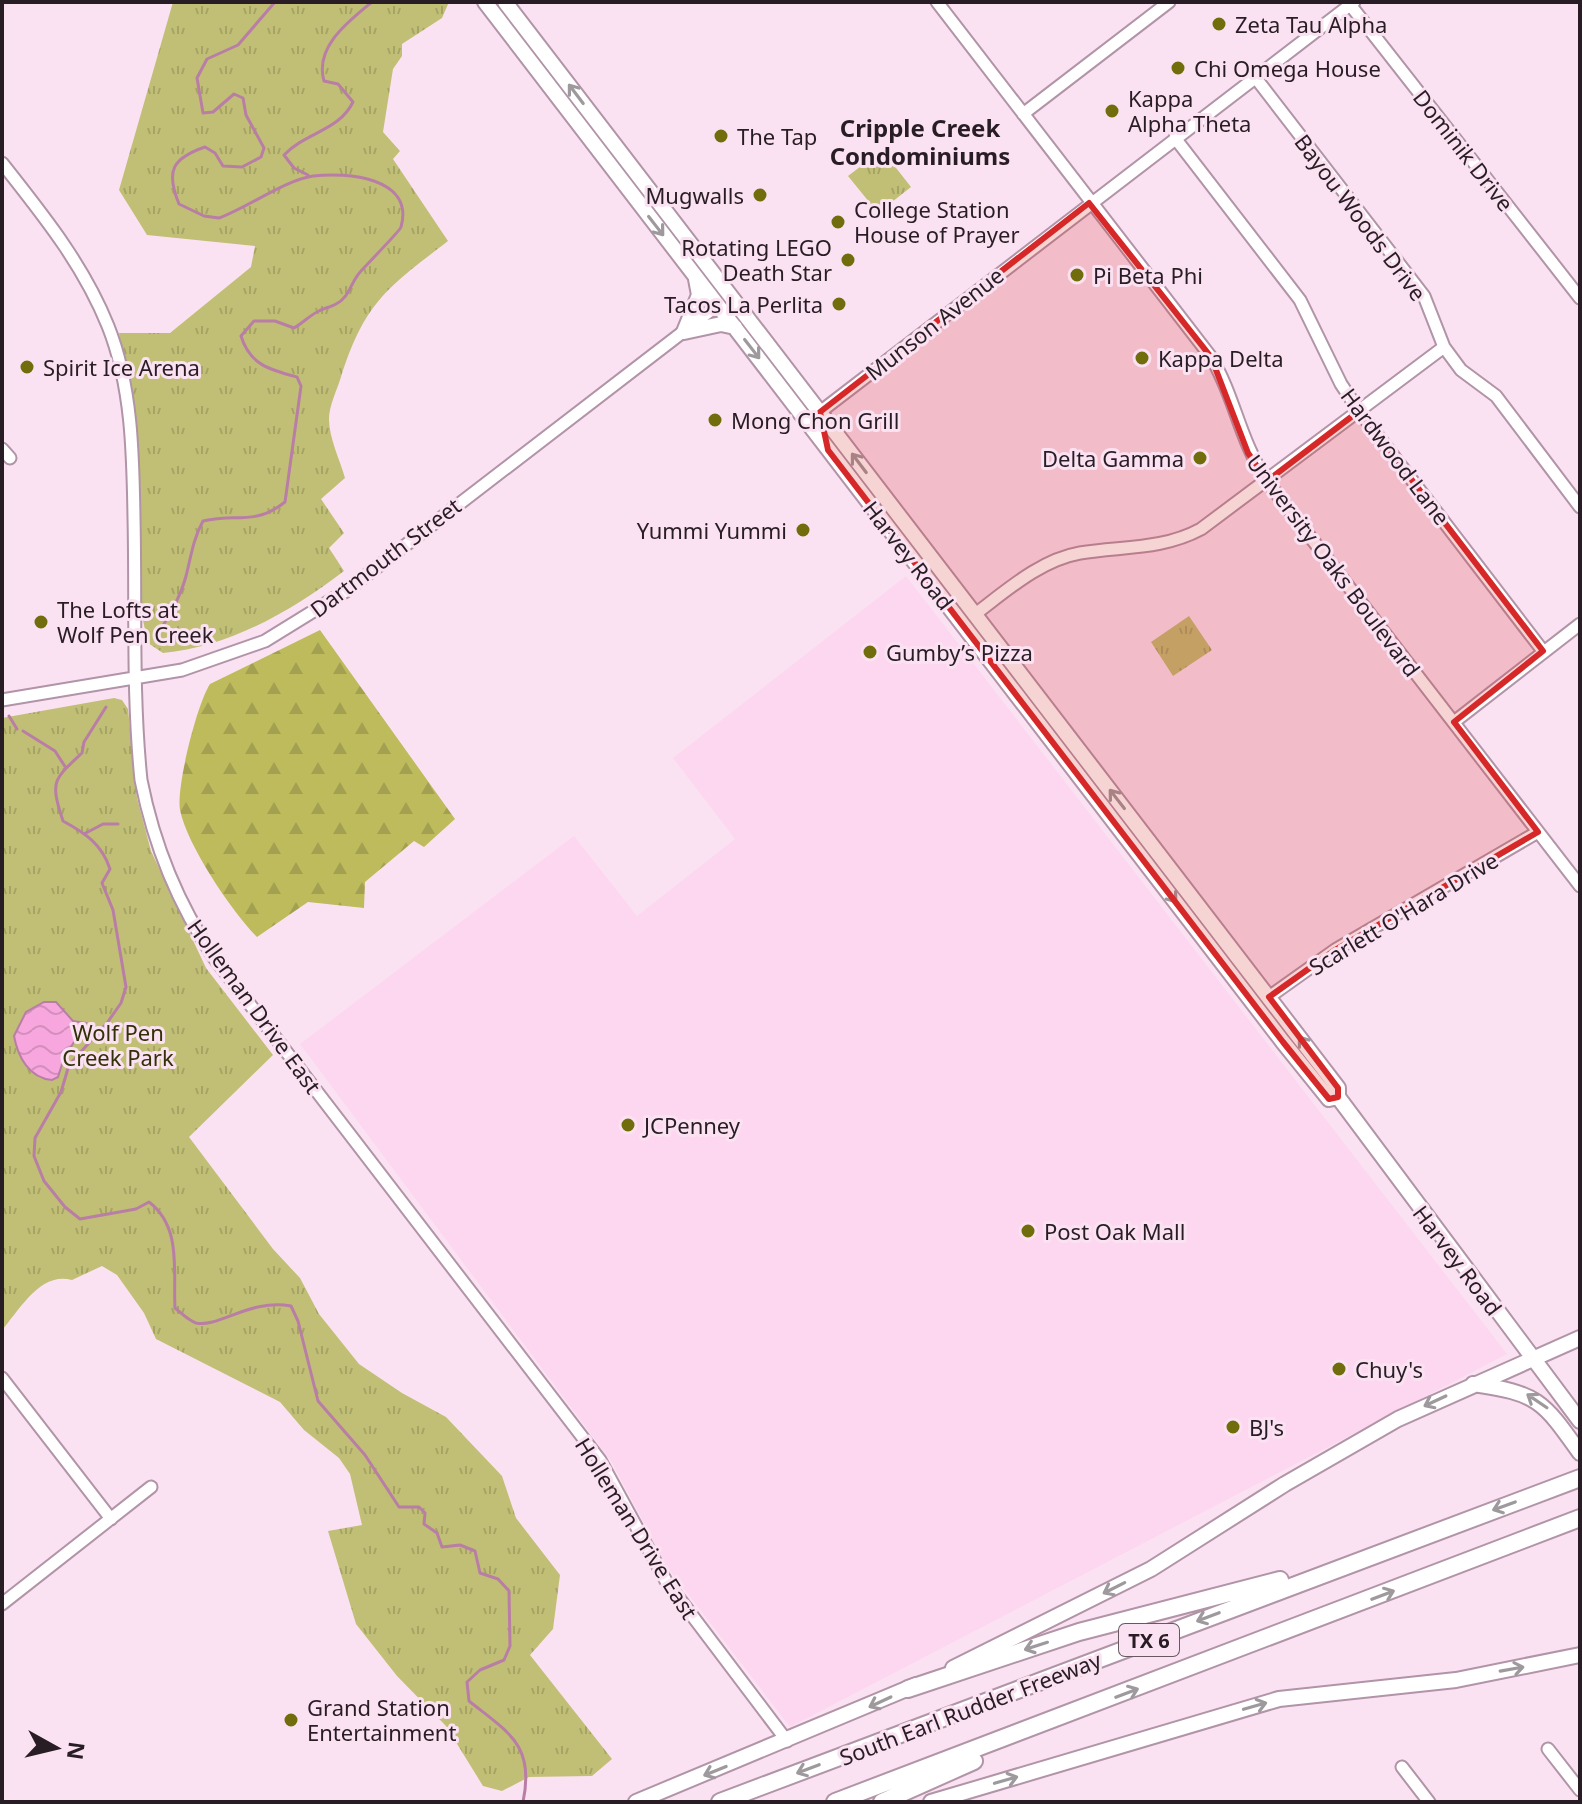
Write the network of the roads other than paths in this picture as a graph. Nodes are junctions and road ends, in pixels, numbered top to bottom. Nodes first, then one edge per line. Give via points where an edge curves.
1 (485, 2) edge
2 (495, 2) edge
3 (505, 2) edge
4 (937, 2) edge
5 (1169, 2) edge
6 (1351, 3) edge
7 (528, 33) junction
8 (1255, 77) junction
9 (1023, 114) junction
10 (581, 128) junction
11 (1175, 138) junction
12 (628, 162) junction
13 (2, 163) edge
14 (1089, 203) junction
15 (709, 267) junction
16 (694, 275) junction
17 (1580, 298) edge
18 (718, 305) junction
19 (735, 327) junction
20 (754, 327) junction
21 (684, 332) junction
22 (1444, 347) junction
23 (780, 386) junction
24 (1359, 411) junction
25 (820, 412) junction
26 (828, 450) junction
27 (1267, 481) junction
28 (1580, 507) edge
29 (932, 585) junction
30 (974, 615) junction
31 (1580, 624) edge
32 (1543, 651) junction
33 (136, 679) junction
34 (1010, 687) junction
35 (2, 700) edge
36 (1055, 720) junction
37 (1454, 722) junction
38 (1142, 831) junction
39 (1538, 832) junction
40 (1130, 843) junction
41 (1580, 886) edge
42 (1232, 975) junction
43 (1269, 997) junction
44 (1338, 1097) junction
45 (1580, 1338) edge
46 (1532, 1359) junction
47 (2, 1378) edge
48 (1472, 1384) junction
49 (1580, 1421) edge
50 (1580, 1453) edge
51 (1579, 1479) edge
52 (151, 1487) dead end
53 (1580, 1518) edge
54 (111, 1519) junction
55 (1355, 1561) junction
56 (2, 1604) edge
57 (1580, 1655) edge
58 (908, 1689) junction
59 (1054, 1721) junction
60 (787, 1741) junction
61 (1548, 1749) dead end
62 (1402, 1767) dead end
63 (1580, 1790) edge
64 (636, 1802) edge
65 (720, 1802) edge
66 (835, 1802) edge
67 (882, 1802) edge
68 (931, 1802) edge
69 (1429, 1802) edge

1 - 10 main road, Harvey Road
2 - 7 main road via 514,26
3 - 7 main road, Harvey Road
4 - 9 street, University Oaks Boulevard
5 - 9 street
6 - 8 street, Munson Avenue
6 - 17 street, Dominik Drive
12 -> 7 main road, Harvey Road
8 - 11 street, Munson Avenue
8 - 22 street, Bayou Woods Drive via 1424,296
9 - 14 street, University Oaks Boulevard
10 - 12 main road via 592,130 618,164
10 -> 16 main road, Harvey Road
11 - 14 street, Munson Avenue
11 - 24 street, Hardwood Lane via 1300,300
12 - 15 main road, Harvey Road
13 - 33 street, Holleman Drive East via 81,271 120,363 133,466
14 - 25 street, Munson Avenue
14 - 27 street, University Oaks Boulevard via 1211,357 1248,453
15 - 18 main road
15 - 20 main road, Harvey Road
16 - 18 main road, Harvey Road
16 - 21 main road via 699,295
18 - 19 main road, Harvey Road
18 - 20 main road via 727,306 742,325
18 - 21 street, Dartmouth Street
19 - 21 main road via 721,324
19 -> 23 main road, Harvey Road
20 - 25 main road, Harvey Road
21 - 33 street, Dartmouth Street via 346,591 265,641 182,670
22 - 24 street
22 - 28 street, Bayou Woods Drive via 1461,370 1496,396
23 - 25 main road via 809,410
23 - 26 main road, Harvey Road
24 - 27 street
24 - 32 street, Hardwood Lane
25 - 26 main road via 818,422
30 -> 25 main road, Harvey Road
26 - 29 main road, Harvey Road
27 - 30 street via 1195,532 1156,546 1059,560
27 - 37 street, University Oaks Boulevard
29 - 30 main road via 944,589 967,617
29 - 34 main road, Harvey Road
30 - 36 main road, Harvey Road
31 - 32 street
32 - 37 street
33 - 35 street, Dartmouth Street
33 - 60 street, Holleman Drive East via 138,750 149,821 172,885 199,936 600,1460 666,1581
34 - 36 main road via 1020,687 1043,716
34 - 40 main road, Harvey Road
38 -> 36 main road, Harvey Road
37 - 39 street, University Oaks Boulevard
38 - 40 main road
38 - 43 main road, Harvey Road
39 - 41 street, University Oaks Boulevard
39 - 43 street, Scarlett O'Hara Drive via 1335,950
40 -> 42 main road, Harvey Road
42 - 43 main road via 1243,976 1262,999
42 - 44 main road, Harvey Road via 1329,1099
44 -> 43 main road, Harvey Road via 1338,1088
44 - 46 main road, Harvey Road
45 - 46 main road
46 - 48 main road
46 - 49 main road, Harvey Road
47 - 54 street
50 -> 48 main road via 1548,1408 1523,1392
48 -> 58 main road via 1348,1448 1151,1569
51 -> 55 highway, South Earl Rudder Freeway / TX 6
52 - 54 street
59 -> 53 highway, South Earl Rudder Freeway / TX 6
54 - 56 street
55 -> 58 highway via 1079,1632
55 -> 65 highway, South Earl Rudder Freeway / TX 6
68 -> 57 main road via 1279,1699 1456,1680
58 -> 60 main road
59 - 66 highway, South Earl Rudder Freeway / TX 6
59 - 67 highway
60 -> 64 main road
61 - 63 street
62 - 69 street

